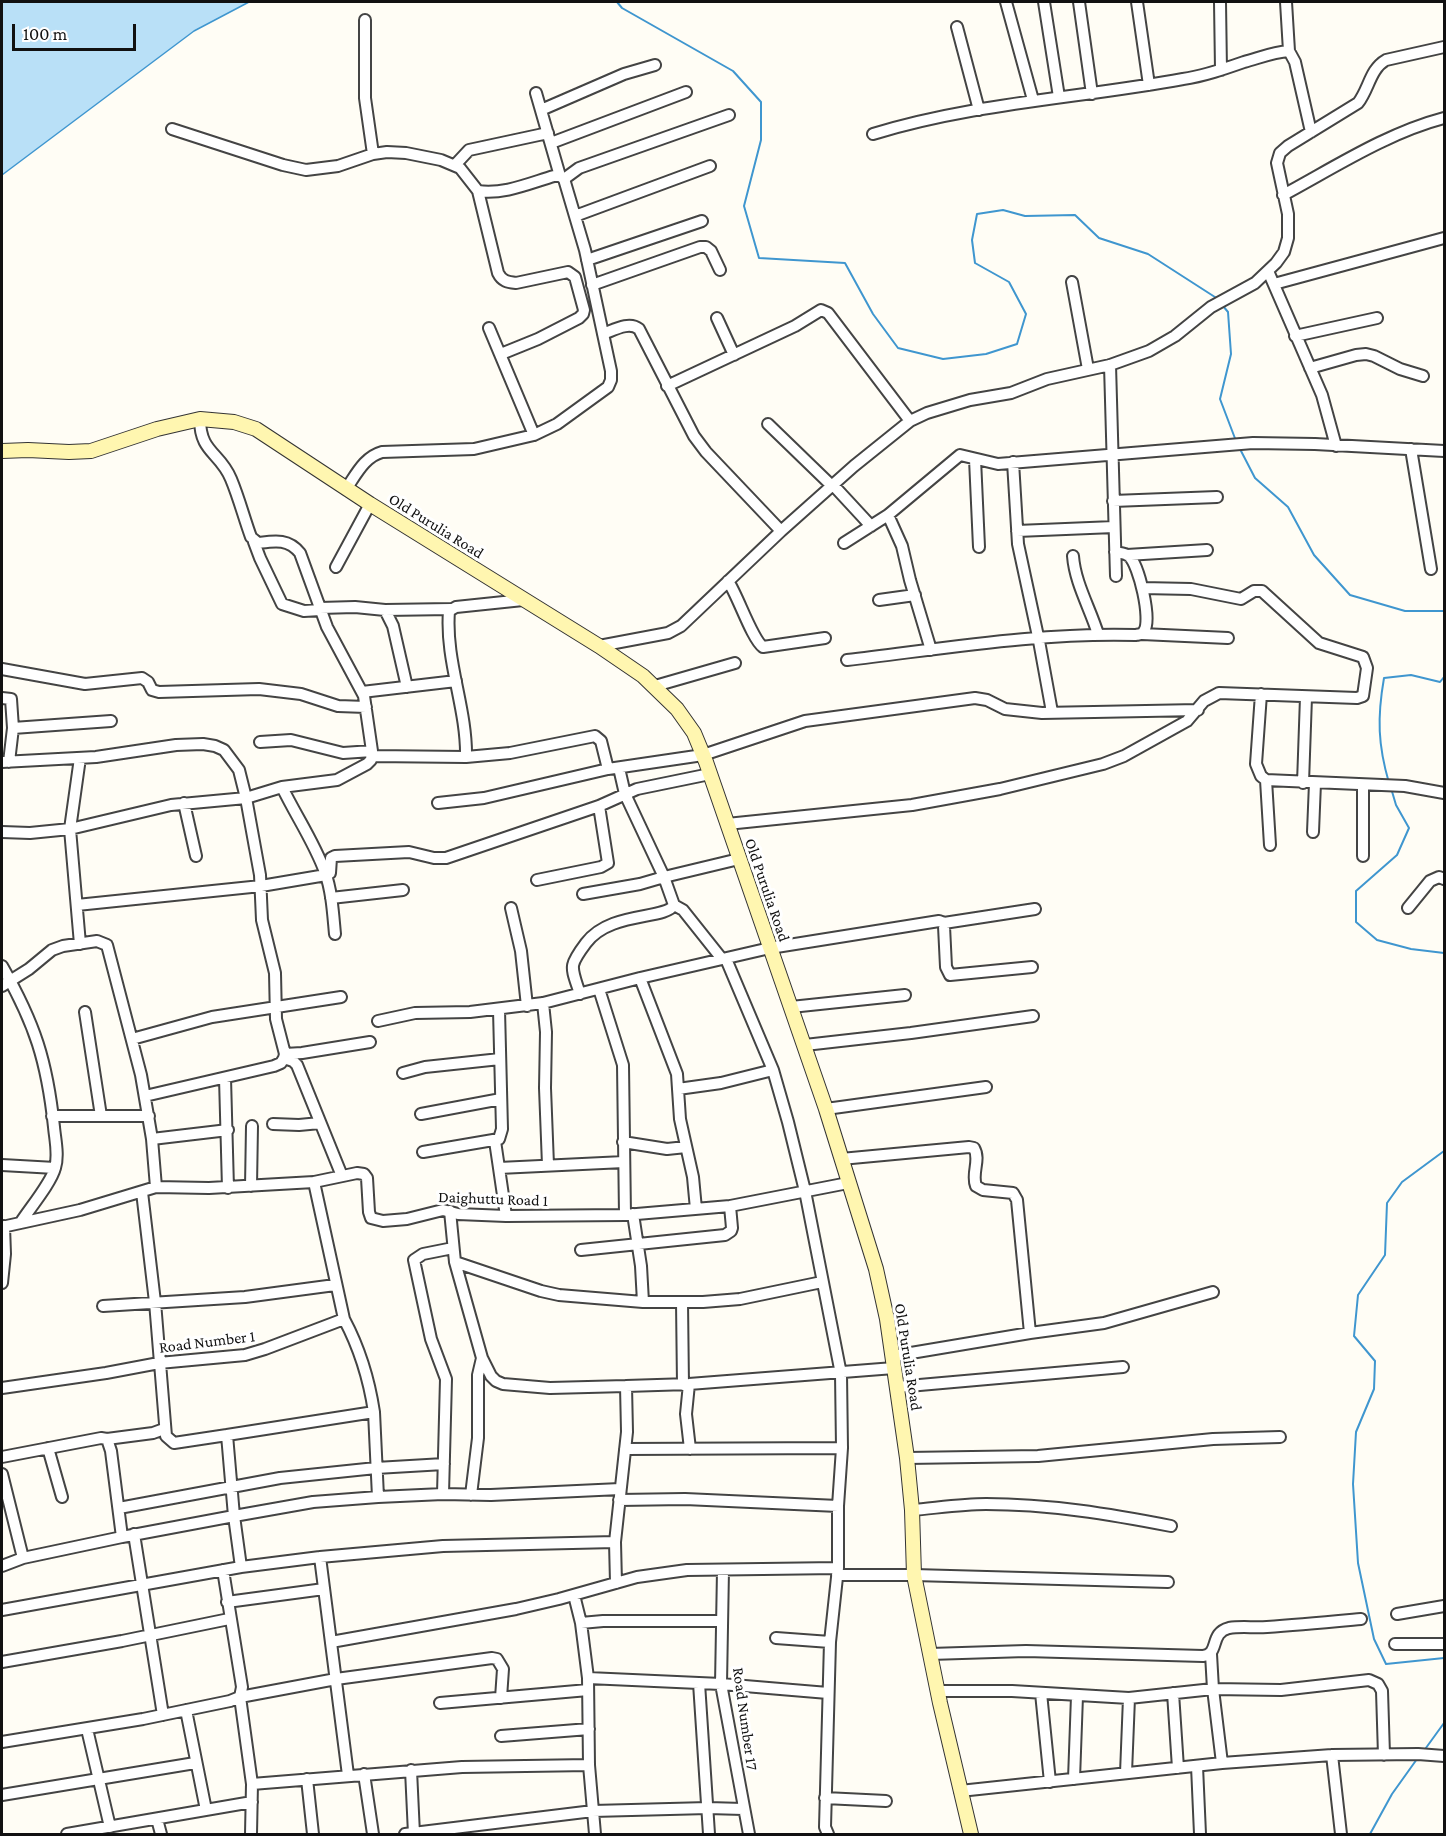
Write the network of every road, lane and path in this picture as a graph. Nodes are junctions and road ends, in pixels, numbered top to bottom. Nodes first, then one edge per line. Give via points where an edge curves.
1 (1006, 2) edge
2 (1044, 2) edge
3 (1079, 2) edge
4 (1137, 2) edge
5 (1220, 2) edge
6 (1286, 2) edge
7 (365, 20) dead end
8 (957, 27) dead end
9 (1444, 47) edge
10 (1288, 51) junction
11 (656, 65) dead end
12 (1221, 70) junction
13 (1149, 85) junction
14 (686, 92) dead end
15 (536, 93) dead end
16 (1092, 94) junction
17 (1059, 97) junction
18 (1033, 100) junction
19 (541, 110) junction
20 (979, 110) junction
21 (729, 115) dead end
22 (1444, 118) edge
23 (172, 129) dead end
24 (1311, 132) junction
25 (873, 134) dead end
26 (549, 138) junction
27 (373, 154) junction
28 (455, 165) junction
29 (710, 166) dead end
30 (562, 178) junction
31 (478, 191) junction
32 (1283, 195) junction
33 (576, 216) junction
34 (702, 221) dead end
35 (1444, 238) edge
36 (587, 260) junction
37 (720, 270) dead end
38 (1268, 271) junction
39 (1072, 282) dead end
40 (1274, 284) junction
41 (592, 285) junction
42 (717, 318) dead end
43 (1377, 318) dead end
44 (489, 328) dead end
45 (603, 334) junction
46 (1295, 336) junction
47 (501, 354) junction
48 (734, 355) junction
49 (1110, 365) junction
50 (1310, 368) junction
51 (1088, 369) junction
52 (1424, 376) dead end
53 (667, 386) junction
54 (200, 419) junction
55 (910, 421) junction
56 (768, 424) dead end
57 (534, 435) junction
58 (1336, 446) junction
59 (1411, 450) junction
60 (2, 451) edge
61 (1444, 451) edge
62 (1113, 455) junction
63 (975, 459) junction
64 (1012, 462) junction
65 (832, 486) junction
66 (346, 489) junction
67 (1217, 497) dead end
68 (1113, 501) junction
69 (370, 504) junction
70 (888, 515) junction
71 (871, 526) junction
72 (1114, 527) junction
73 (781, 531) junction
74 (1017, 531) junction
75 (254, 542) junction
76 (843, 543) dead end
77 (979, 547) dead end
78 (1207, 550) dead end
79 (1115, 552) junction
80 (1127, 555) junction
81 (1073, 556) dead end
82 (336, 567) dead end
83 (1431, 569) dead end
84 (1116, 576) dead end
85 (728, 581) junction
86 (1142, 588) junction
87 (915, 595) junction
88 (523, 600) junction
89 (879, 600) dead end
90 (320, 609) junction
91 (451, 609) junction
92 (385, 610) junction
93 (1098, 634) junction
94 (1142, 634) junction
95 (825, 638) dead end
96 (1227, 638) dead end
97 (1038, 640) junction
98 (599, 646) junction
99 (932, 650) junction
100 (847, 660) dead end
101 (735, 663) dead end
102 (2, 669) edge
103 (456, 681) junction
104 (655, 686) junction
105 (407, 687) junction
106 (362, 692) junction
107 (1260, 694) junction
108 (1306, 697) junction
109 (2, 698) edge
110 (366, 707) junction
111 (1198, 710) junction
112 (1052, 712) junction
113 (111, 721) dead end
114 (14, 728) junction
115 (260, 742) dead end
116 (372, 754) junction
117 (703, 755) junction
118 (466, 757) junction
119 (80, 758) junction
120 (5, 762) edge
121 (613, 768) junction
122 (710, 774) junction
123 (1266, 780) junction
124 (1303, 783) junction
125 (1315, 783) junction
126 (1364, 786) junction
127 (278, 789) junction
128 (1444, 793) edge
129 (624, 794) junction
130 (246, 798) junction
131 (184, 803) junction
132 (438, 803) dead end
133 (599, 806) junction
134 (727, 824) junction
135 (70, 829) junction
136 (2, 832) edge
137 (1312, 832) dead end
138 (1270, 845) dead end
139 (196, 856) dead end
140 (1364, 856) dead end
141 (739, 859) junction
142 (326, 876) junction
143 (664, 877) junction
144 (1444, 879) edge
145 (537, 880) dead end
146 (261, 886) junction
147 (403, 890) dead end
148 (583, 894) dead end
149 (331, 898) junction
150 (76, 905) junction
151 (674, 905) junction
152 (511, 908) dead end
153 (1408, 908) dead end
154 (1035, 909) dead end
155 (944, 923) junction
156 (335, 934) dead end
157 (80, 944) junction
158 (770, 948) junction
159 (726, 959) junction
160 (2, 966) edge
161 (1032, 967) dead end
162 (640, 978) junction
163 (6, 984) edge
164 (599, 989) junction
165 (580, 994) junction
166 (904, 995) dead end
167 (341, 997) dead end
168 (543, 1003) junction
169 (276, 1006) junction
170 (527, 1006) junction
171 (791, 1007) junction
172 (500, 1010) junction
173 (85, 1012) dead end
174 (1033, 1016) dead end
175 (378, 1021) dead end
176 (132, 1039) junction
177 (370, 1042) dead end
178 (805, 1045) junction
179 (285, 1056) junction
180 (500, 1059) junction
181 (773, 1070) junction
182 (404, 1073) dead end
183 (225, 1078) junction
184 (986, 1087) dead end
185 (678, 1089) junction
186 (145, 1096) junction
187 (501, 1099) junction
188 (826, 1108) junction
189 (421, 1114) dead end
190 (52, 1116) junction
191 (101, 1116) junction
192 (149, 1116) junction
193 (321, 1123) junction
194 (273, 1124) dead end
195 (252, 1126) dead end
196 (228, 1130) junction
197 (152, 1139) junction
198 (495, 1141) junction
199 (624, 1142) junction
200 (686, 1147) junction
201 (423, 1152) dead end
202 (841, 1159) junction
203 (624, 1162) junction
204 (2, 1165) edge
205 (548, 1165) junction
206 (55, 1168) junction
207 (499, 1168) junction
208 (342, 1176) junction
209 (314, 1182) junction
210 (848, 1183) junction
211 (251, 1186) junction
212 (156, 1187) junction
213 (228, 1188) junction
214 (805, 1191) junction
215 (142, 1192) junction
216 (730, 1206) junction
217 (696, 1209) junction
218 (450, 1211) junction
219 (629, 1214) junction
220 (506, 1216) junction
221 (21, 1222) junction
222 (3, 1227) edge
223 (638, 1245) junction
224 (453, 1248) junction
225 (581, 1250) dead end
226 (455, 1262) junction
227 (822, 1282) junction
228 (2, 1283) edge
229 (335, 1285) junction
230 (1213, 1292) dead end
231 (155, 1302) junction
232 (643, 1302) junction
233 (682, 1302) junction
234 (103, 1306) dead end
235 (344, 1319) junction
236 (1030, 1333) junction
237 (482, 1358) junction
238 (894, 1362) junction
239 (159, 1363) junction
240 (1123, 1367) dead end
241 (841, 1374) junction
242 (686, 1384) junction
243 (626, 1386) junction
244 (897, 1387) junction
245 (2, 1388) edge
246 (374, 1412) junction
247 (164, 1429) junction
248 (227, 1435) junction
249 (1280, 1437) dead end
250 (107, 1439) junction
251 (48, 1448) junction
252 (842, 1448) junction
253 (625, 1449) junction
254 (690, 1449) junction
255 (2, 1457) edge
256 (907, 1458) junction
257 (444, 1464) junction
258 (376, 1468) junction
259 (2, 1474) edge
260 (231, 1487) junction
261 (621, 1489) junction
262 (443, 1494) junction
263 (471, 1495) junction
264 (62, 1497) dead end
265 (378, 1497) junction
266 (619, 1500) junction
267 (838, 1506) junction
268 (119, 1508) junction
269 (912, 1510) junction
270 (234, 1516) junction
271 (1171, 1526) dead end
272 (128, 1535) junction
273 (615, 1542) junction
274 (320, 1557) junction
275 (23, 1558) junction
276 (2, 1566) edge
277 (241, 1567) junction
278 (223, 1570) junction
279 (723, 1570) junction
280 (837, 1572) junction
281 (914, 1575) junction
282 (1168, 1582) dead end
283 (616, 1583) junction
284 (141, 1585) junction
285 (324, 1588) junction
286 (574, 1595) junction
287 (227, 1602) junction
288 (1444, 1606) edge
289 (2, 1610) edge
290 (1397, 1614) dead end
291 (229, 1619) junction
292 (1361, 1619) dead end
293 (722, 1621) junction
294 (581, 1623) junction
295 (150, 1636) junction
296 (776, 1638) dead end
297 (332, 1642) junction
298 (830, 1642) junction
299 (1395, 1644) dead end
300 (1444, 1644) edge
301 (930, 1654) junction
302 (1210, 1654) junction
303 (2, 1662) edge
304 (588, 1678) junction
305 (336, 1679) junction
306 (699, 1683) junction
307 (721, 1684) junction
308 (1213, 1689) junction
309 (588, 1690) junction
310 (938, 1691) junction
311 (1041, 1693) junction
312 (1173, 1693) junction
313 (828, 1694) junction
314 (1077, 1696) junction
315 (240, 1697) junction
316 (501, 1698) junction
317 (1130, 1698) junction
318 (440, 1703) dead end
319 (186, 1710) junction
320 (163, 1715) junction
321 (87, 1729) junction
322 (589, 1729) junction
323 (501, 1736) dead end
324 (2, 1742) edge
325 (1332, 1755) junction
326 (1384, 1755) junction
327 (1443, 1756) edge
328 (195, 1763) junction
329 (1222, 1763) junction
330 (589, 1765) junction
331 (1197, 1766) junction
332 (1178, 1768) junction
333 (411, 1770) junction
334 (1126, 1773) junction
335 (363, 1774) junction
336 (348, 1775) junction
337 (307, 1779) junction
338 (1074, 1779) junction
339 (100, 1780) junction
340 (1050, 1782) junction
341 (252, 1784) junction
342 (960, 1791) junction
343 (2, 1795) edge
344 (825, 1798) junction
345 (886, 1801) dead end
346 (252, 1802) junction
347 (708, 1808) junction
348 (743, 1809) junction
349 (206, 1810) junction
350 (593, 1811) junction
351 (157, 1819) junction
352 (110, 1827) junction
353 (67, 1834) edge
354 (161, 1834) edge
355 (251, 1834) edge
356 (314, 1834) edge
357 (373, 1834) edge
358 (411, 1834) edge
359 (596, 1834) edge
360 (709, 1834) edge
361 (748, 1834) edge
362 (828, 1834) edge
363 (971, 1834) edge
364 (1200, 1834) edge
365 (1341, 1834) edge

1 - 18 street
2 - 17 street
3 - 16 street
4 - 13 street
5 - 12 street
6 - 10 street
7 - 27 street via 365,98
8 - 20 street
9 - 24 street via 1379,64 1358,102
10 - 12 street
10 - 24 street via 1295,62
11 - 19 street via 624,74
12 - 13 street
13 - 16 street
14 - 26 street
15 - 19 street
16 - 17 street
17 - 18 street
18 - 20 street
19 - 26 street
20 - 25 street
21 - 30 street via 579,168
22 - 32 street via 1378,144
23 - 27 street via 306,170 339,166
24 - 32 street via 1280,153 1277,163
26 - 28 street via 469,150
26 - 30 street
27 - 28 street via 406,153
28 - 31 street
29 - 33 street
30 - 31 street via 554,176 503,191
30 - 33 street
31 - 47 street via 501,278 516,283 568,272 575,277 584,310 569,323
32 - 38 street via 1288,238 1284,252
33 - 36 street
34 - 36 street
35 - 40 street
36 - 41 street
37 - 41 street via 711,251 700,247
38 - 40 street
38 - 49 street via 1162,344
39 - 51 street
40 - 46 street
41 - 45 street
42 - 48 street
43 - 46 street
44 - 47 street
45 - 53 street via 635,326
45 - 57 street via 611,371 608,387 557,424
46 - 50 street
47 - 57 street
48 - 53 street
48 - 55 street via 821,310 828,313
49 - 51 street
49 - 62 street
50 - 52 street via 1366,354
50 - 58 street
51 - 55 street via 1047,378 1011,393 970,400
53 - 73 street via 694,436
54 - 60 main road, Old Purulia Road via 91,451
54 - 66 main road, Old Purulia Road via 234,422 256,429
54 - 75 street via 200,434 206,448 222,463 230,478
55 - 65 street
56 - 65 street
57 - 66 street via 474,449 374,454
58 - 59 street
58 - 62 street via 1253,443
59 - 61 street
59 - 83 street
62 - 64 street
62 - 68 street
63 - 64 street via 998,464
63 - 70 street via 956,457
63 - 77 street
64 - 74 street
65 - 71 street
65 - 73 street
66 - 69 main road, Old Purulia Road
67 - 68 street
68 - 72 street
69 - 82 street
69 - 88 main road, Old Purulia Road
70 - 71 street
70 - 87 street via 902,546
71 - 76 street
72 - 74 street
72 - 79 street
73 - 85 street
74 - 97 street
75 - 90 street via 282,604 304,611
75 - 90 street via 282,541 295,547
78 - 80 street
79 - 80 street
79 - 84 street
80 - 86 street
81 - 93 street via 1077,579
85 - 95 street via 763,647
85 - 98 street via 675,631
86 - 94 street via 1147,622
86 - 108 street via 1184,588 1241,599 1262,591 1319,643 1363,657 1367,668 1363,696
87 - 89 street
87 - 99 street
88 - 91 street
88 - 98 main road, Old Purulia Road
90 - 92 street
90 - 106 street
91 - 92 street
91 - 103 street via 450,648
92 - 105 street via 393,626
93 - 94 street
93 - 97 street
94 - 96 street
97 - 99 street
97 - 112 street
98 - 104 main road, Old Purulia Road
99 - 100 street
101 - 104 street
102 - 110 street via 85,684 142,678 159,692 287,691 338,706
103 - 105 street
103 - 118 street
104 - 117 main road, Old Purulia Road via 694,733
105 - 106 street
106 - 110 street
107 - 108 street
107 - 111 street via 1219,693 1204,701
107 - 123 street via 1256,764
108 - 124 street
109 - 114 street via 11,699
110 - 116 street
111 - 112 street
111 - 134 street via 1187,721 1124,756 1000,789 912,805
112 - 117 street via 1005,709 975,698 805,721
113 - 114 street
114 - 120 street
115 - 116 street via 291,740 343,753
116 - 118 street
116 - 127 street via 368,764 345,778
117 - 121 street
117 - 122 main road, Old Purulia Road
118 - 121 street via 510,753 595,736
119 - 120 street
119 - 130 street via 176,745 215,746 224,750 238,770
119 - 135 street
121 - 129 street
121 - 132 street via 484,798
122 - 129 street
122 - 134 main road, Old Purulia Road
123 - 124 street
123 - 138 street
124 - 125 street
125 - 126 street
125 - 137 street
126 - 128 street via 1405,786
126 - 140 street
127 - 130 street
127 - 142 street via 311,839
129 - 133 street
129 - 143 street
130 - 131 street
130 - 146 street
131 - 135 street
131 - 139 street
133 - 142 street via 446,858 409,852 335,856
133 - 145 street via 608,863
134 - 141 main road, Old Purulia Road
135 - 136 street
135 - 150 street
141 - 143 street
141 - 158 main road, Old Purulia Road
142 - 146 street
142 - 149 street
143 - 148 street
143 - 151 street
144 - 153 street via 1430,881
146 - 150 street
146 - 169 street via 262,920 274,973
147 - 149 street
149 - 156 street
150 - 157 street
151 - 159 street via 683,910 722,959
151 - 165 street via 667,911 613,922 591,936 572,964
152 - 170 street
154 - 155 street
155 - 158 street
155 - 161 street via 946,967 950,975
157 - 163 street via 52,950
157 - 176 street via 97,941 107,945
158 - 159 street
158 - 171 main road, Old Purulia Road
159 - 162 street
159 - 181 street
160 - 163 street
162 - 164 street
162 - 185 street via 672,1059
163 - 190 street via 24,1007 43,1056
164 - 165 street
164 - 199 street via 623,1065
165 - 168 street
166 - 171 street
167 - 169 street
168 - 170 street
168 - 205 street
169 - 176 street via 212,1017
169 - 179 street
170 - 172 street
171 - 178 main road, Old Purulia Road
172 - 175 street via 415,1013
172 - 180 street
173 - 191 street
174 - 178 street
176 - 186 street
177 - 179 street
178 - 188 main road, Old Purulia Road
179 - 183 street via 274,1066
179 - 193 street via 297,1065
180 - 182 street
180 - 187 street
181 - 185 street
181 - 214 street
183 - 186 street
183 - 196 street
184 - 188 street
185 - 200 street
186 - 192 street
187 - 189 street
187 - 198 street via 501,1135
188 - 202 main road, Old Purulia Road
190 - 191 street
190 - 206 street
191 - 192 street
192 - 197 street
193 - 194 street
193 - 208 street
195 - 211 street
196 - 197 street
196 - 213 street
197 - 212 street
198 - 201 street
198 - 207 street
199 - 200 street via 658,1149
199 - 203 street
200 - 217 street
202 - 210 main road, Old Purulia Road
202 - 236 street via 974,1148 978,1156 976,1186 1013,1193 1017,1200
203 - 205 street
203 - 219 street
204 - 206 street
205 - 207 street
206 - 221 street
207 - 220 street
208 - 209 street, Daighuttu Road 1
208 - 218 street, Daighuttu Road 1 via 364,1174 369,1212 376,1221
209 - 211 street, Daighuttu Road 1
209 - 229 street
210 - 214 street, Daighuttu Road 1
210 - 238 main road, Old Purulia Road via 876,1269
211 - 213 street, Daighuttu Road 1
212 - 213 street, Daighuttu Road 1
212 - 215 street, Daighuttu Road 1
214 - 216 street, Daighuttu Road 1
214 - 227 street
215 - 221 street, Daighuttu Road 1
215 - 231 street
216 - 217 street, Daighuttu Road 1
216 - 223 street via 729,1234
217 - 219 street, Daighuttu Road 1
218 - 220 street, Daighuttu Road 1
218 - 224 street
219 - 220 street, Daighuttu Road 1
219 - 223 street
221 - 222 street, Daighuttu Road 1
222 - 228 street
223 - 225 street
223 - 232 street
224 - 226 street
224 - 257 street via 423,1254 414,1260 431,1339 446,1379
226 - 232 street via 541,1291
226 - 237 street
227 - 233 street via 740,1299
227 - 241 street
229 - 231 street via 245,1297
229 - 235 street
230 - 236 street via 1104,1323
231 - 234 street
231 - 239 street
232 - 233 street
233 - 242 street
235 - 239 street, Road Number 1 via 245,1355
235 - 246 street via 362,1357
236 - 238 street
237 - 243 street via 491,1376 503,1384 550,1388
237 - 263 street
238 - 241 street
238 - 244 main road, Old Purulia Road
239 - 245 street, Road Number 1
239 - 247 street
240 - 244 street
241 - 242 street
241 - 252 street
242 - 243 street
242 - 254 street
243 - 253 street
244 - 256 main road, Old Purulia Road
246 - 248 street
246 - 258 street
247 - 248 street via 174,1443
247 - 250 street
248 - 260 street
249 - 256 street via 1213,1439 1038,1456
250 - 251 street
250 - 268 street
251 - 255 street
251 - 264 street
252 - 254 street
252 - 267 street
253 - 254 street
253 - 261 street
256 - 269 main road, Old Purulia Road
257 - 258 street
257 - 262 street
258 - 260 street
258 - 265 street
259 - 275 street
260 - 268 street
260 - 270 street
261 - 263 street
261 - 266 street
262 - 263 street
262 - 265 street
265 - 270 street via 313,1502
266 - 267 street
266 - 273 street
267 - 280 street
268 - 272 street
269 - 271 street via 986,1504 1046,1507
269 - 281 main road, Old Purulia Road
270 - 272 street
270 - 277 street
272 - 275 street
272 - 284 street
273 - 274 street via 443,1546
273 - 283 street
274 - 277 street
274 - 285 street
275 - 276 street
277 - 278 street
278 - 284 street
278 - 287 street
279 - 280 street
279 - 283 street via 687,1570
279 - 293 street, Road Number 17
280 - 281 street
280 - 298 street
281 - 282 street
281 - 301 main road, Old Purulia Road
283 - 286 street
284 - 289 street
284 - 295 street
285 - 287 street
285 - 297 street
286 - 294 street
286 - 297 street
287 - 291 street
288 - 290 street
291 - 295 street
291 - 315 street via 242,1687
292 - 302 street via 1232,1628 1219,1632
293 - 294 street
293 - 307 street, Road Number 17
294 - 304 street
295 - 303 street
295 - 320 street
296 - 298 street
297 - 305 street
298 - 313 street
299 - 300 street
301 - 302 street
301 - 310 main road, Old Purulia Road
302 - 308 street
304 - 306 street
304 - 309 street
305 - 315 street
305 - 316 street via 492,1658 503,1669
305 - 336 street
306 - 307 street
306 - 347 street
307 - 313 street
307 - 348 street, Road Number 17
308 - 312 street
308 - 326 street via 1281,1690 1375,1681 1382,1691
308 - 329 street
309 - 316 street
309 - 322 street
310 - 311 street
310 - 342 main road, Old Purulia Road
311 - 314 street
311 - 340 street
312 - 317 street
312 - 332 street
313 - 344 street
314 - 317 street
314 - 338 street
315 - 319 street
315 - 341 street
316 - 318 street
317 - 334 street
319 - 320 street
319 - 328 street
320 - 321 street
321 - 324 street
321 - 339 street
322 - 323 street
322 - 330 street
325 - 326 street
325 - 329 street
325 - 365 street
326 - 327 street
328 - 339 street
328 - 349 street
329 - 331 street
330 - 333 street
330 - 350 street
331 - 332 street
331 - 364 street
332 - 334 street
333 - 335 street
333 - 358 street
334 - 338 street
335 - 336 street
335 - 357 street
336 - 337 street
337 - 341 street
337 - 356 street
338 - 340 street
339 - 343 street
339 - 352 street
340 - 342 street
341 - 346 street
342 - 363 main road, Old Purulia Road
344 - 345 street
344 - 362 street
346 - 349 street
346 - 355 street
347 - 348 street
347 - 350 street
347 - 360 street
348 - 361 street, Road Number 17
349 - 351 street
350 - 358 street
350 - 359 street
351 - 352 street
351 - 354 street
352 - 353 street

